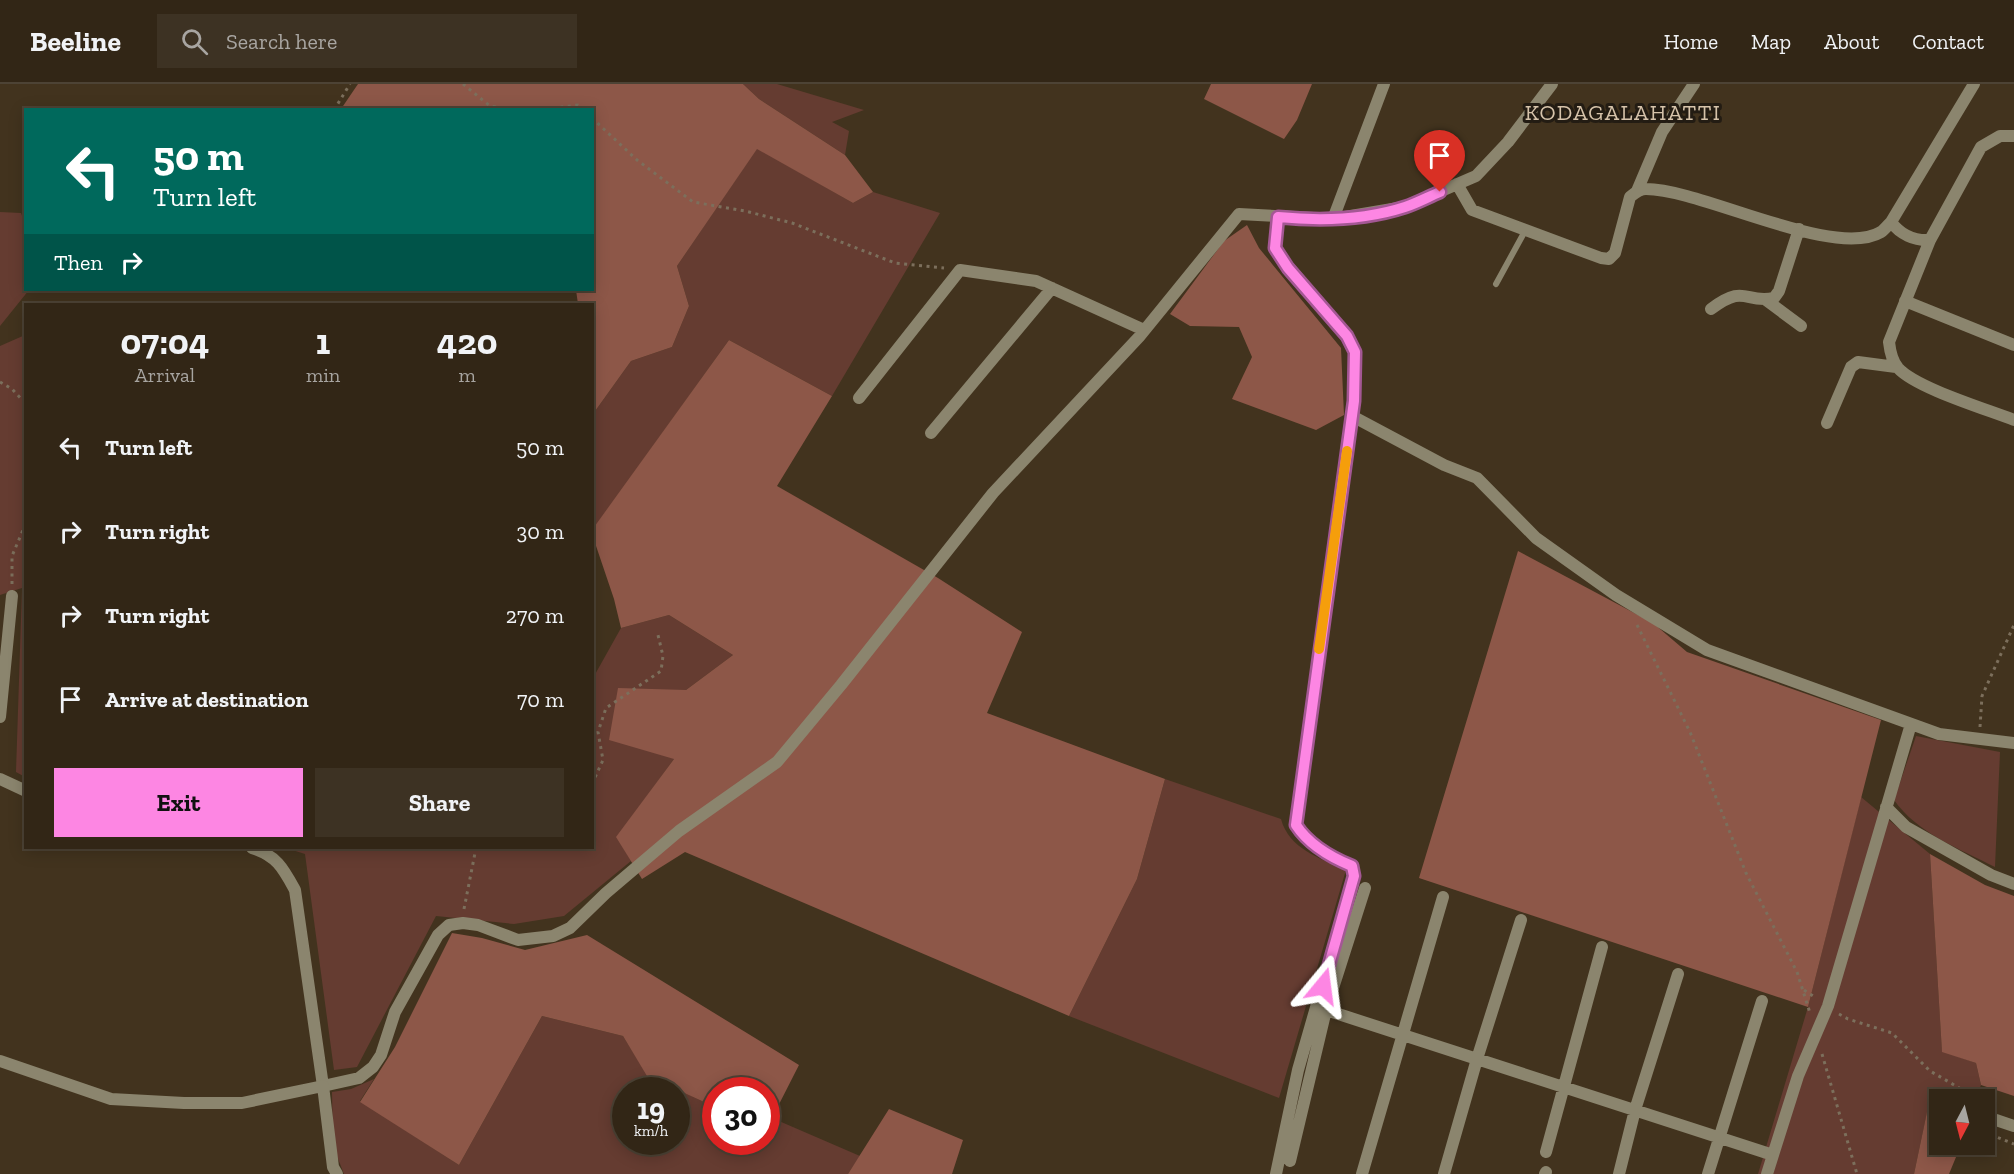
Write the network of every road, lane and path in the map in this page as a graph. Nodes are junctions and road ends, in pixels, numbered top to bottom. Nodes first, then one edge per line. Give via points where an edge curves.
1 (350, 84) edge
2 (463, 84) edge
3 (1383, 84) edge
4 (1552, 84) edge
5 (1694, 84) edge
6 (1974, 84) edge
7 (335, 108) edge
8 (504, 108) edge
9 (554, 108) edge
10 (581, 108) edge
11 (594, 120) edge
12 (2014, 136) edge
13 (1457, 184) junction
14 (1637, 191) junction
15 (1278, 217) junction
16 (1333, 219) junction
17 (1891, 222) junction
18 (1799, 229) junction
19 (1525, 231) junction
20 (1930, 240) junction
21 (960, 270) junction
22 (1496, 284) dead end
23 (1052, 288) junction
24 (1766, 300) junction
25 (1905, 301) junction
26 (1711, 309) dead end
27 (1801, 326) dead end
28 (1144, 330) junction
29 (2014, 345) edge
30 (1896, 367) junction
31 (0, 382) edge
32 (859, 398) dead end
33 (24, 402) edge
34 (1352, 416) junction
35 (2014, 420) edge
36 (1827, 423) dead end
37 (931, 433) dead end
38 (24, 528) edge
39 (12, 596) joint
40 (1624, 599) junction
41 (2014, 625) edge
42 (658, 635) dead end
43 (0, 717) edge
44 (1911, 724) junction
45 (1979, 739) junction
46 (2014, 743) edge
47 (0, 779) edge
48 (594, 780) edge
49 (24, 791) edge
50 (1886, 807) junction
51 (255, 849) edge
52 (477, 849) edge
53 (2014, 884) edge
54 (1365, 888) dead end
55 (1443, 897) dead end
56 (1521, 920) dead end
57 (463, 923) junction
58 (1602, 947) dead end
59 (1678, 974) dead end
60 (1803, 989) junction
61 (1762, 1001) dead end
62 (1828, 1006) junction
63 (1326, 1010) junction
64 (1402, 1035) junction
65 (1817, 1036) junction
66 (1477, 1059) junction
67 (0, 1061) edge
68 (323, 1086) junction
69 (1562, 1087) junction
70 (1961, 1089) edge
71 (1635, 1110) junction
72 (1996, 1120) dead end
73 (2014, 1126) edge
74 (1995, 1136) edge
75 (1720, 1137) junction
76 (2014, 1144) edge
77 (1546, 1152) dead end
78 (1773, 1155) junction
79 (1290, 1161) dead end
80 (337, 1174) edge
81 (1276, 1174) edge
82 (1362, 1174) edge
83 (1444, 1174) edge
84 (1619, 1174) edge
85 (1708, 1174) edge
86 (1767, 1174) edge
87 (1857, 1174) edge

1 - 7 path
2 - 8 path via 490,106
3 - 16 street
4 - 13 street via 1508,142 1476,176
5 - 14 street via 1662,132
6 - 17 street
9 - 10 path
11 - 21 path via 637,160 693,202 792,223 895,263
12 - 20 street via 2000,136 1981,147
13 - 16 street via 1404,207
13 - 19 street via 1472,210
14 - 18 street via 1646,189 1695,199
14 - 19 street via 1630,197 1615,253 1609,259
15 - 16 street
15 - 28 street via 1239,214
15 - 34 street via 1275,248 1347,336 1355,352
17 - 18 street via 1880,232 1852,239
17 - 20 street via 1908,236
18 - 24 street via 1779,291
19 - 22 lane
20 - 25 street
21 - 23 street via 1036,281
21 - 32 street
23 - 28 street
23 - 37 street
24 - 26 street via 1736,295
24 - 27 street
25 - 29 street
25 - 30 street via 1889,342
28 - 57 street via 993,493 777,762 679,831 570,928 553,936 518,940
30 - 35 street via 1911,380
30 - 36 street via 1858,362 1851,367
31 - 33 path
34 - 40 street via 1444,465 1477,478 1536,538
34 - 81 street via 1296,825 1303,836 1333,858 1352,866 1354,876 1298,1070
38 - 39 path via 12,556
39 - 43 street
40 - 44 street via 1707,650
40 - 60 path via 1690,732 1746,873
41 - 45 path via 1982,696
42 - 48 path via 663,656 661,671 606,708 598,732 603,760
44 - 45 street via 1939,734
44 - 50 street
45 - 46 street
47 - 49 street
50 - 53 street via 1906,827 1990,875
50 - 62 street
51 - 68 street via 281,865 295,890
52 - 57 path
54 - 63 street
55 - 64 street
56 - 66 street
57 - 68 street via 449,925 438,935 395,1012 373,1067 359,1078
58 - 69 street
59 - 71 street
60 - 62 path
60 - 65 path
61 - 75 street
62 - 65 street
62 - 70 path via 1848,1019 1892,1033 1930,1071
63 - 64 street
63 - 79 street
64 - 66 street
64 - 82 street
65 - 78 street via 1798,1076
65 - 87 path
66 - 69 street
66 - 83 street
67 - 68 street via 111,1099 242,1102
68 - 80 street
69 - 71 street
69 - 77 street
71 - 75 street
71 - 84 street
72 - 73 street
74 - 76 path
75 - 78 street
75 - 85 street
78 - 86 street

